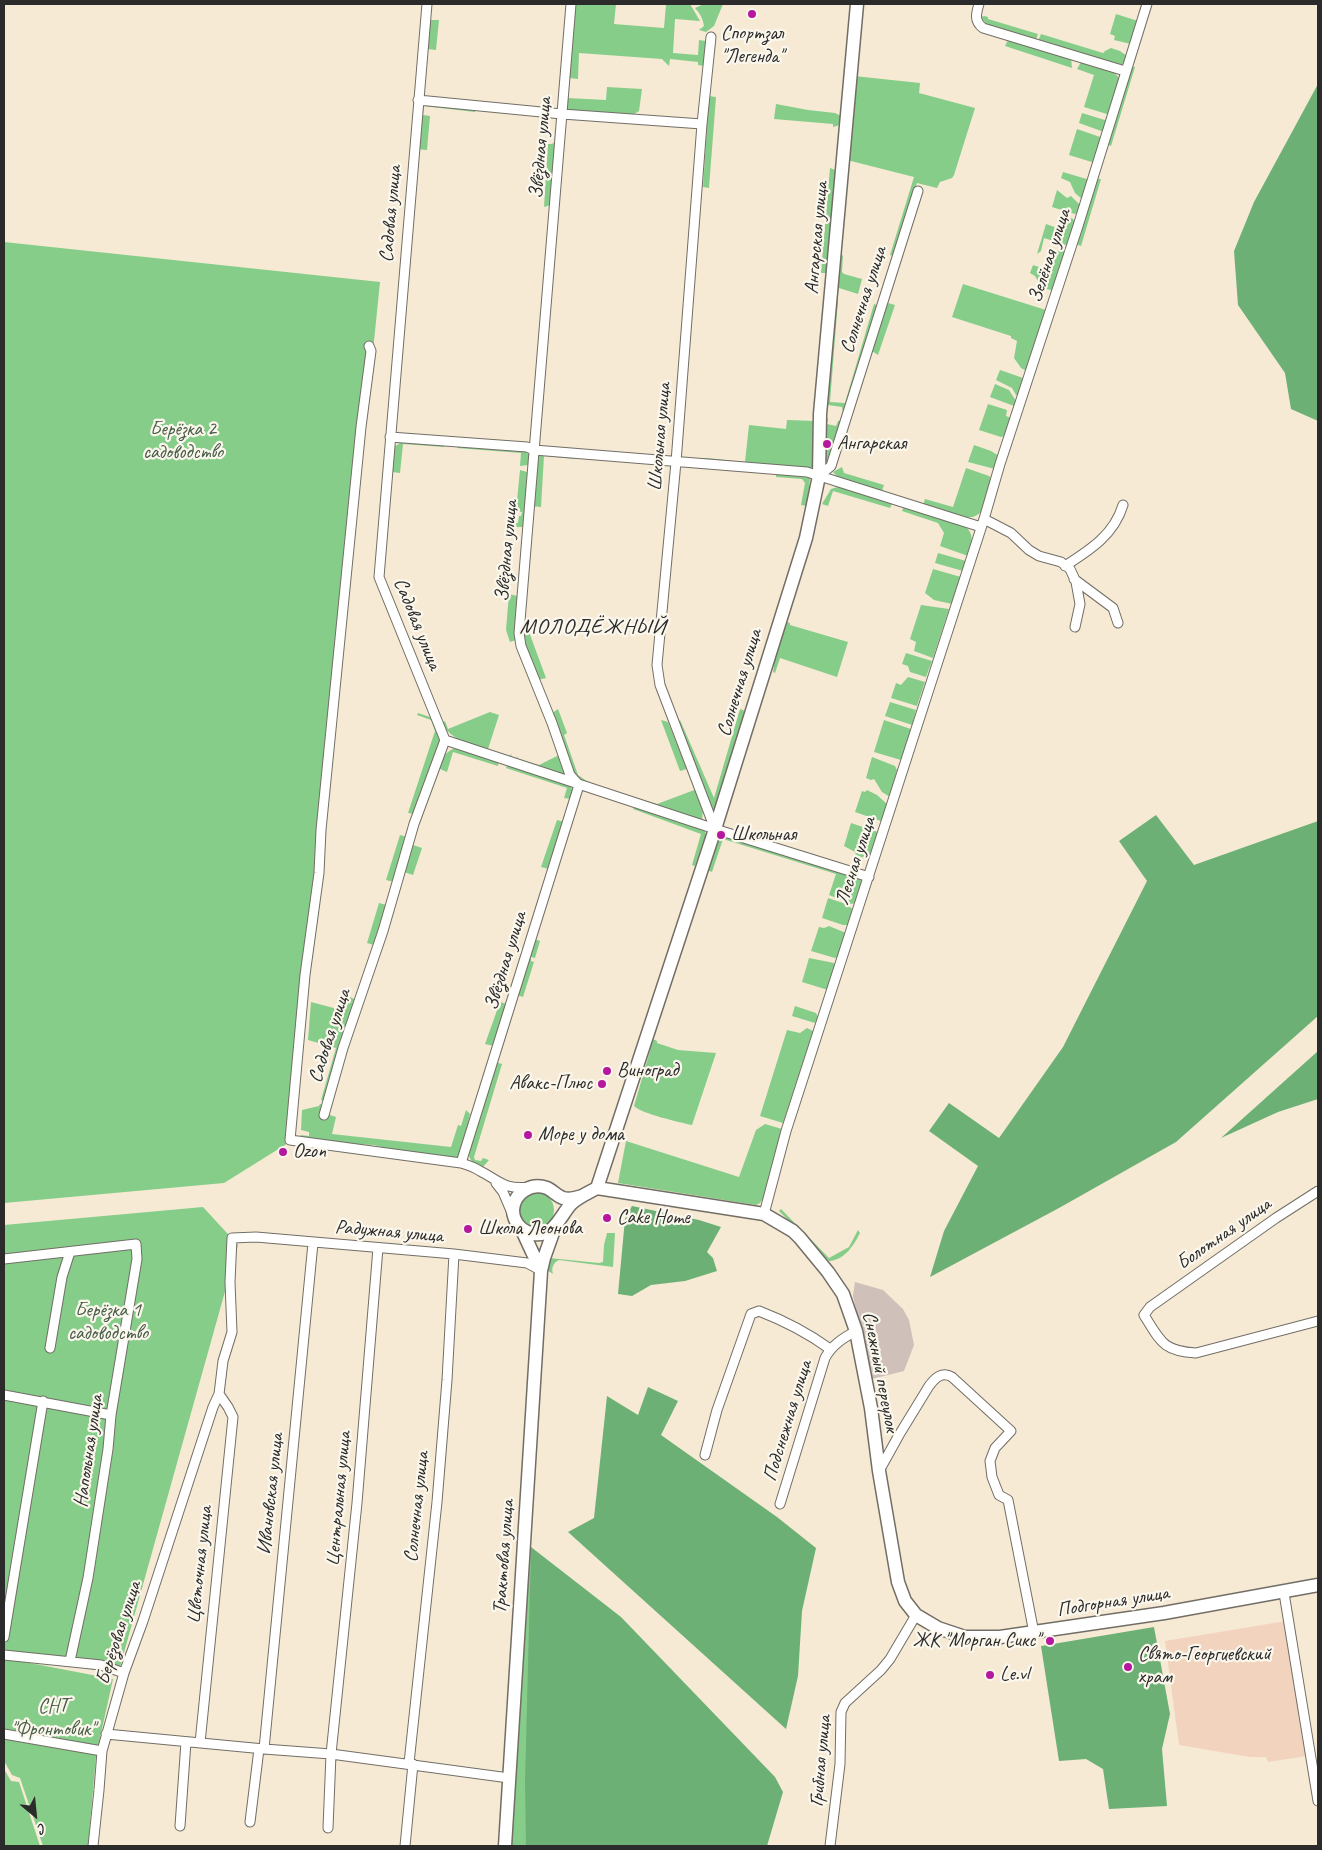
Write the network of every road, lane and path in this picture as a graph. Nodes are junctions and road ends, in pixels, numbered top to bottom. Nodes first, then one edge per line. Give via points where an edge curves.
1 (427, 4) edge
2 (572, 4) edge
3 (857, 4) edge
4 (979, 4) edge
5 (1147, 4) edge
6 (711, 37) dead end
7 (1125, 71) junction
8 (418, 100) junction
9 (562, 114) junction
10 (702, 124) junction
11 (918, 191) dead end
12 (369, 346) dead end
13 (390, 437) junction
14 (534, 450) junction
15 (676, 462) junction
16 (820, 476) junction
17 (1124, 506) dead end
18 (982, 523) junction
19 (1065, 566) junction
20 (1074, 578) junction
21 (1118, 623) dead end
22 (1075, 627) dead end
23 (445, 740) junction
24 (579, 785) junction
25 (715, 829) junction
26 (869, 877) junction
27 (324, 1115) dead end
28 (461, 1163) junction
29 (494, 1180) junction
30 (531, 1187) junction
31 (597, 1188) junction
32 (1318, 1191) edge
33 (554, 1193) junction
34 (582, 1196) junction
35 (764, 1214) junction
36 (558, 1223) junction
37 (518, 1224) junction
38 (232, 1238) joint
39 (313, 1243) junction
40 (378, 1248) junction
41 (70, 1252) junction
42 (454, 1254) junction
43 (4, 1258) edge
44 (541, 1271) junction
45 (1318, 1321) edge
46 (856, 1331) junction
47 (50, 1348) dead end
48 (830, 1349) junction
49 (219, 1394) junction
50 (4, 1395) edge
51 (43, 1402) junction
52 (111, 1414) junction
53 (705, 1455) dead end
54 (879, 1471) junction
55 (780, 1504) dead end
56 (1318, 1586) edge
57 (1284, 1593) junction
58 (916, 1615) junction
59 (1034, 1633) junction
60 (4, 1637) edge
61 (4, 1656) edge
62 (70, 1661) junction
63 (124, 1673) junction
64 (4, 1734) edge
65 (106, 1734) junction
66 (186, 1742) junction
67 (200, 1743) junction
68 (262, 1749) junction
69 (102, 1751) junction
70 (331, 1754) junction
71 (411, 1764) junction
72 (510, 1778) junction
73 (1318, 1801) edge
74 (250, 1822) dead end
75 (180, 1826) dead end
76 (328, 1828) dead end
77 (93, 1846) edge
78 (405, 1846) edge
79 (505, 1846) edge
80 (830, 1846) edge

1 - 8 street, Садовая улица
2 - 9 street, Звёздная улица
3 - 16 street, Ангарская улица via 820,414
4 - 7 street via 976,20 983,28
5 - 7 street, Зелёная улица
6 - 10 street, Школьная улица
7 - 18 street, Зелёная улица
8 - 9 street
8 - 13 street, Садовая улица
9 - 10 street
9 - 14 street, Звёздная улица
10 - 15 street, Школьная улица
11 - 16 street, Солнечная улица via 830,466
12 - 28 street via 290,1140
13 - 14 street
13 - 23 street, Садовая улица via 379,577
14 - 15 street
14 - 24 street, Звёздная улица via 519,633 521,646 570,775
15 - 16 street via 807,472
15 - 25 street, Школьная улица via 657,675
16 - 18 street
16 - 25 street, Солнечная улица via 806,538
17 - 19 street via 1102,541
18 - 19 street via 1011,533 1034,553
18 - 26 street, Лесная улица
19 - 20 street
20 - 21 street via 1113,608
20 - 22 street via 1080,604
23 - 24 street
23 - 27 street, Садовая улица via 414,824
24 - 25 street
24 - 28 street, Звёздная улица
25 - 26 street
25 - 31 street, Солнечная улица
26 - 35 street, Лесная улица via 786,1132
28 - 29 street
29 - 30 street via 515,1188
29 - 37 street
30 - 33 street via 546,1188
30 - 37 street via 520,1193 515,1201 513,1211
31 - 34 street
31 - 35 street, Снежный переулок
32 - 45 street, Болотная улица via 1150,1306 1144,1316 1170,1348 1196,1353
33 - 34 street via 562,1198
33 - 36 street via 562,1210
34 - 36 street
35 - 46 street, Снежный переулок via 793,1231 828,1272 843,1294
36 - 37 street via 547,1232 538,1234 529,1233
36 - 44 street, Трактовая улица
37 - 44 street, Трактовая улица
38 - 39 street, Радужная улица
38 - 49 street, Берёзовая улица via 232,1332 223,1361
39 - 40 street, Радужная улица
39 - 68 street, Ивановская улица
40 - 42 street, Радужная улица
40 - 70 street, Центральная улица via 357,1503
41 - 43 street
41 - 47 street via 62,1277
41 - 52 street, Напольная улица via 136,1244 137,1259 126,1336
42 - 44 street, Радужная улица via 528,1263
42 - 71 street, Солнечная улица via 437,1502
44 - 72 street, Трактовая улица
46 - 48 street, Подснежная улица
46 - 54 street, Снежный переулок
48 - 53 street via 811,1335 778,1319 759,1311 751,1314 717,1410
48 - 55 street, Подснежная улица
49 - 63 street, Берёзовая улица
49 - 67 street, Цветочная улица via 233,1418
50 - 51 street
51 - 52 street
51 - 60 street
52 - 62 street, Напольная улица via 88,1578
54 - 58 street, Снежный переулок via 898,1582 905,1601
54 - 59 street via 929,1386 941,1375 952,1377 1011,1431 995,1448 990,1462 999,1495 1008,1500
56 - 57 street, Подгорная улица
57 - 59 street, Подгорная улица
57 - 73 street
58 - 59 street, Подгорная улица via 938,1628 965,1637
58 - 80 street, Грибная улица via 890,1659 845,1703 841,1712 840,1764
61 - 62 street
62 - 63 street via 101,1665
63 - 65 street, Берёзовая улица
64 - 69 street
65 - 66 street
65 - 69 street, Берёзовая улица
66 - 67 street
66 - 75 street
67 - 68 street
68 - 70 street
68 - 74 street, Ивановская улица
69 - 77 street, Берёзовая улица
70 - 71 street
70 - 76 street, Центральная улица
71 - 72 street
71 - 78 street, Солнечная улица
72 - 79 street, Трактовая улица

